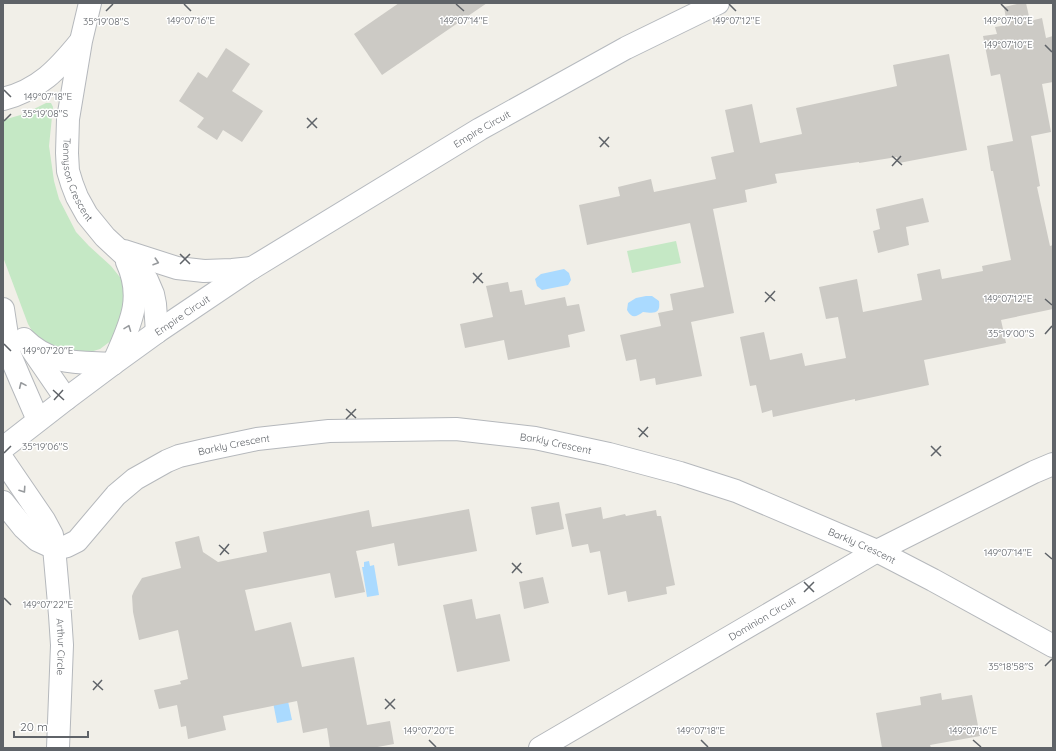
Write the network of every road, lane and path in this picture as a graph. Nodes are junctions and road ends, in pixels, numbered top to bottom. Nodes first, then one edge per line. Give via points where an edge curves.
1 (90, 3) edge
2 (718, 3) edge
3 (81, 41) junction
4 (3, 99) edge
5 (119, 249) junction
6 (252, 268) junction
7 (3, 310) edge
8 (158, 332) junction
9 (24, 339) junction
10 (114, 364) junction
11 (66, 399) junction
12 (38, 420) junction
13 (3, 448) edge
14 (3, 460) edge
15 (1053, 464) edge
16 (3, 502) edge
17 (54, 547) junction
18 (877, 552) junction
19 (1053, 646) edge
20 (58, 748) edge
21 (540, 748) edge

1 - 3 street, Tennyson Crescent
2 - 6 street, Empire Circuit via 626,48 480,129
3 - 4 street via 61,66 44,80 22,93
3 - 5 street, Tennyson Crescent via 68,119 68,171 77,197 87,215 104,237
5 -> 6 street, Empire Circuit via 177,268 204,271
5 - 8 street, Tennyson Crescent via 145,277 155,304
10 -> 5 street, Tennyson Crescent via 133,316 135,300 132,277
6 - 8 street, Empire Circuit
7 - 9 street
12 -> 7 street via 10,355
8 - 10 street, Empire Circuit
9 - 10 street via 34,348 54,358
9 - 11 street
10 - 11 street, Empire Circuit
11 - 12 street, Empire Circuit
12 - 13 street, Empire Circuit
14 -> 17 street, Arthur Circle via 47,524
15 - 18 street, Dominion Circuit
16 - 17 street via 31,536
17 - 18 street, Barkly Crescent via 67,546 77,541 108,503 125,487 150,470 179,456 257,439 329,431 456,429 536,438 680,473 736,491
17 - 20 street, Arthur Circle via 62,645
18 - 19 street, Barkly Crescent
18 - 21 street, Dominion Circuit

